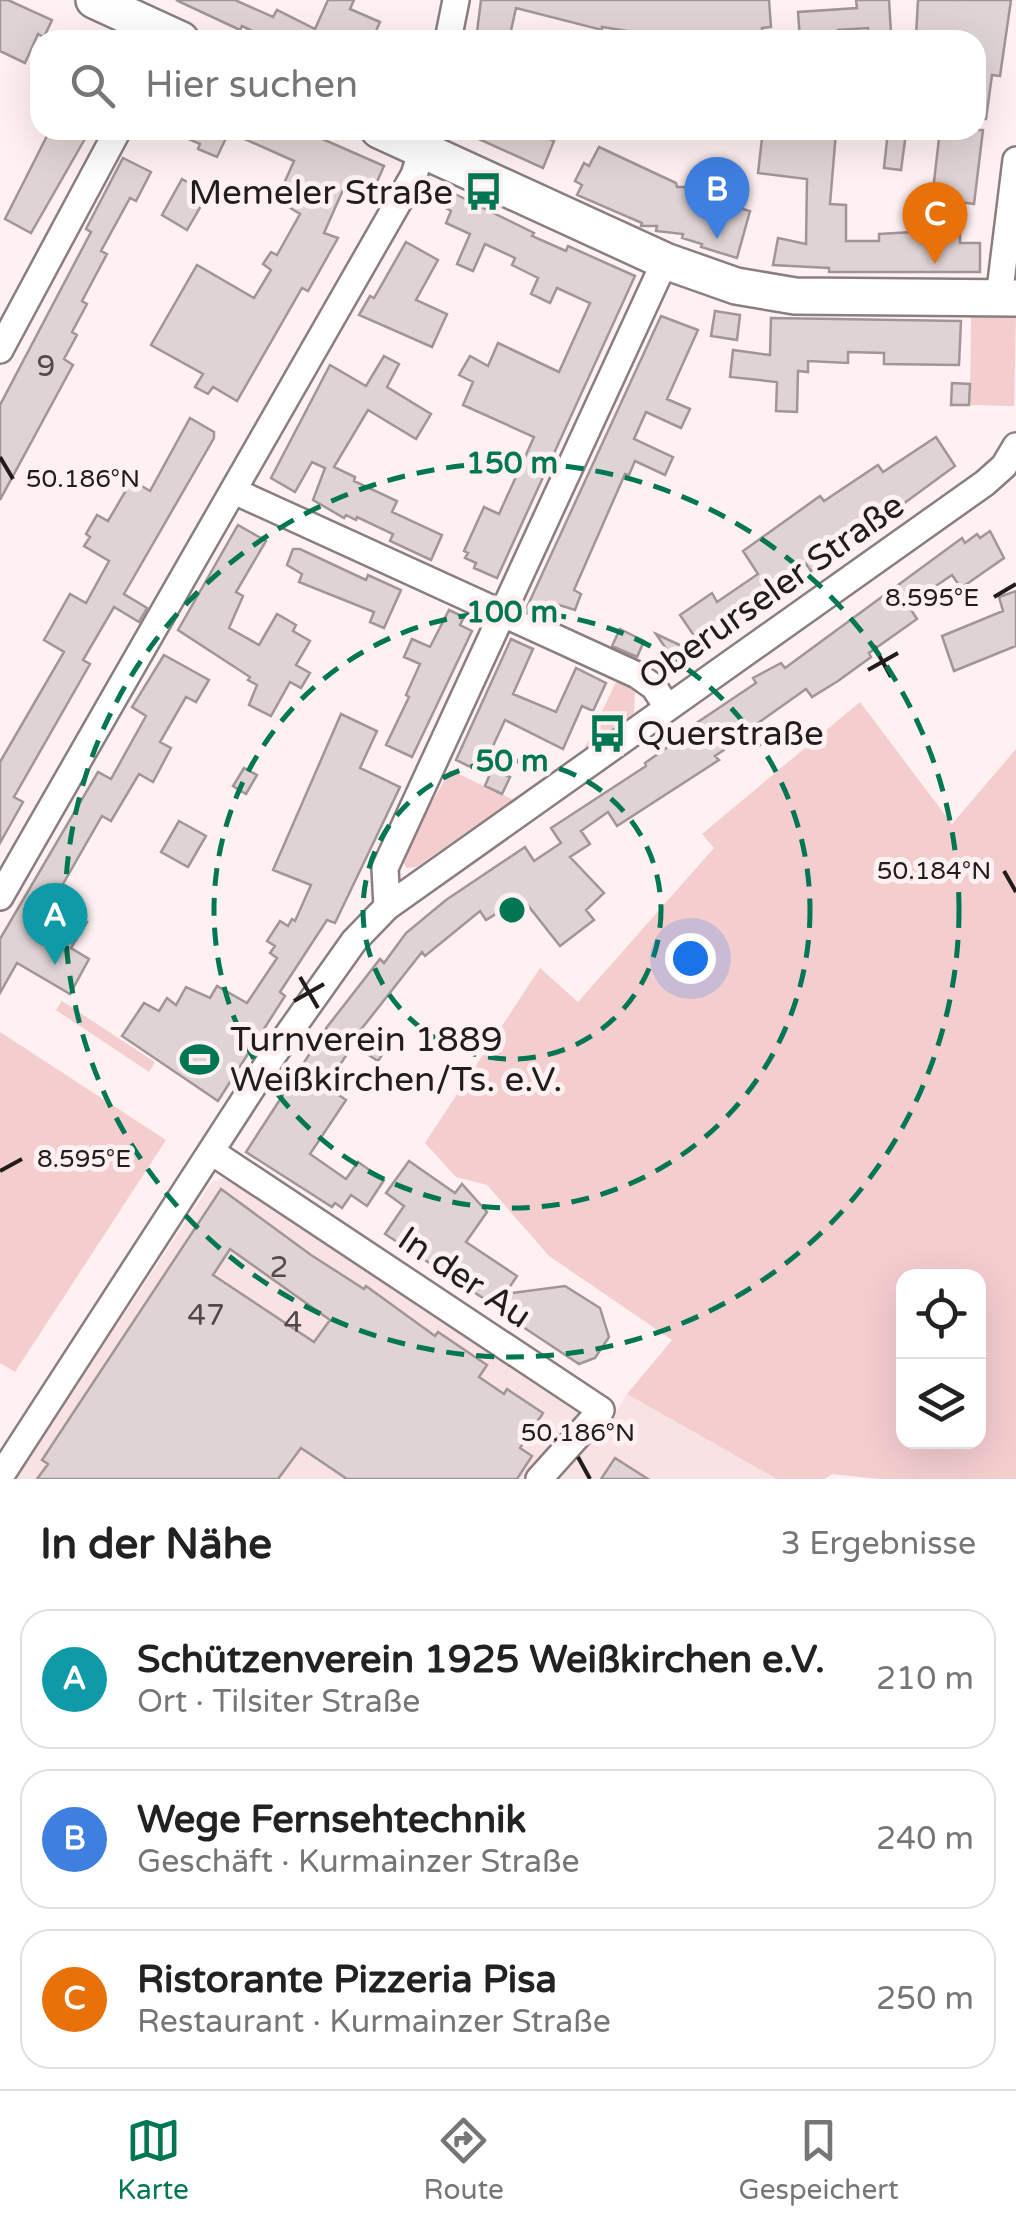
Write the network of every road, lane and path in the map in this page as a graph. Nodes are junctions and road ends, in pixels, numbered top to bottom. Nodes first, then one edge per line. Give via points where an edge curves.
1 (94, 0) edge
2 (456, 0) edge
3 (156, 30) edge
4 (450, 30) edge
5 (113, 140) edge
6 (425, 140) edge
7 (1016, 160) edge
8 (665, 261) junction
9 (1007, 298) edge
10 (0, 350) edge
11 (1016, 446) edge
12 (234, 491) junction
13 (502, 613) junction
14 (667, 707) junction
15 (2, 895) edge
16 (387, 906) junction
17 (212, 1152) junction
18 (0, 1477) edge
19 (539, 1479) edge

1 - 3 main road
2 - 4 street
5 - 10 street
6 - 8 main road
6 - 12 street via 414,175
7 - 9 street
8 - 9 main road via 736,286 795,296
8 - 13 street
11 - 14 street, Oberurseler Straße via 985,483
12 - 13 street
12 - 15 street
13 - 14 street via 637,675
13 - 16 street via 385,868
14 - 16 street, Oberurseler Straße
16 - 17 street, Oberurseler Straße via 337,964
17 - 18 street, Oberurseler Straße
17 - 19 street, In der Au via 601,1410

